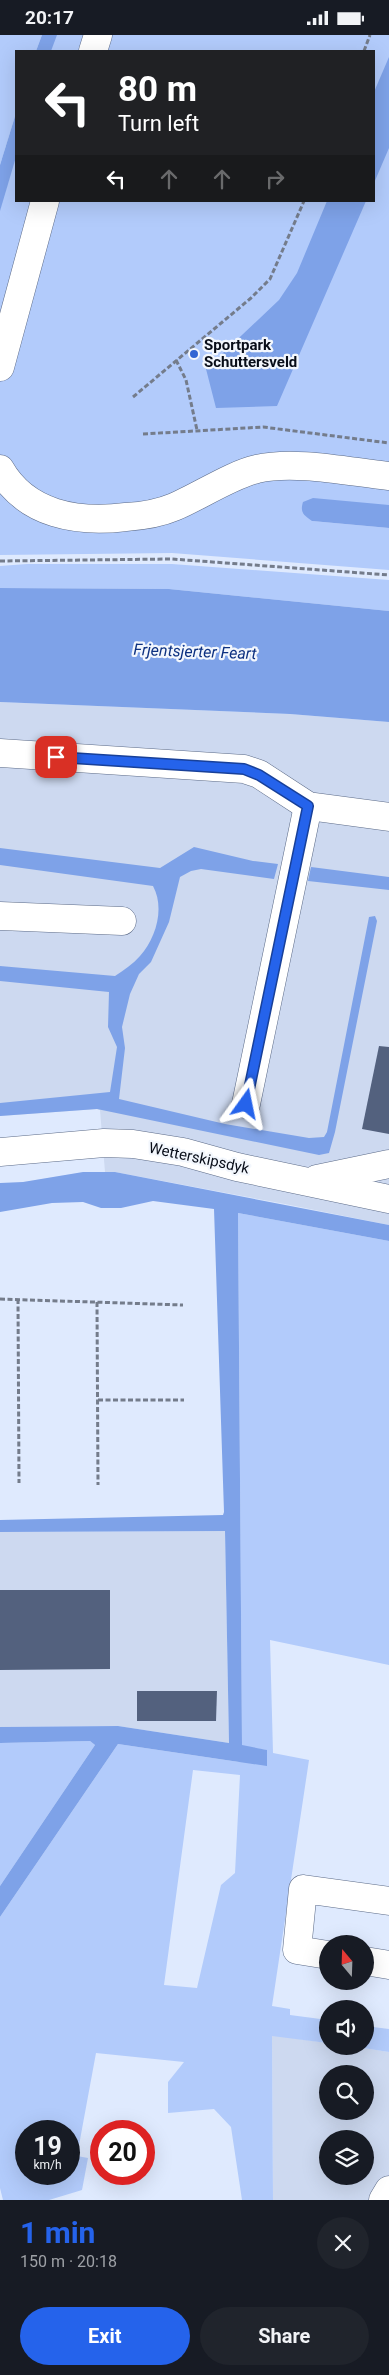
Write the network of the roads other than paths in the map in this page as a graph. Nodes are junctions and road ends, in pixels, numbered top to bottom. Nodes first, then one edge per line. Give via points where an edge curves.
1 (98, 35) edge
2 (93, 50) edge
3 (44, 202) edge
4 (0, 367) edge
5 (0, 469) edge
6 (389, 476) edge
7 (0, 753) edge
8 (308, 806) junction
9 (389, 817) edge
10 (0, 916) edge
11 (122, 921) dead end
12 (246, 1104) dead end
13 (0, 1152) edge
14 (385, 1163) edge
15 (308, 1181) junction
16 (389, 1199) edge
17 (389, 1901) edge
18 (319, 1954) edge
19 (374, 1962) edge
20 (389, 1965) edge
21 (389, 2190) edge
22 (383, 2200) edge

1 - 2 lane
3 - 4 lane
5 - 6 lane via 8,483 38,507 63,517 101,520 172,508 255,469 283,465
7 - 8 lane via 244,769
8 - 9 lane
8 - 12 lane
10 - 11 lane
13 - 15 lane, Wetterskipsdyk via 104,1143 133,1144 183,1152
14 - 15 lane
15 - 16 lane, Wetterskipsdyk
17 - 18 lane via 303,1889 297,1951
19 - 20 lane
21 - 22 lane

